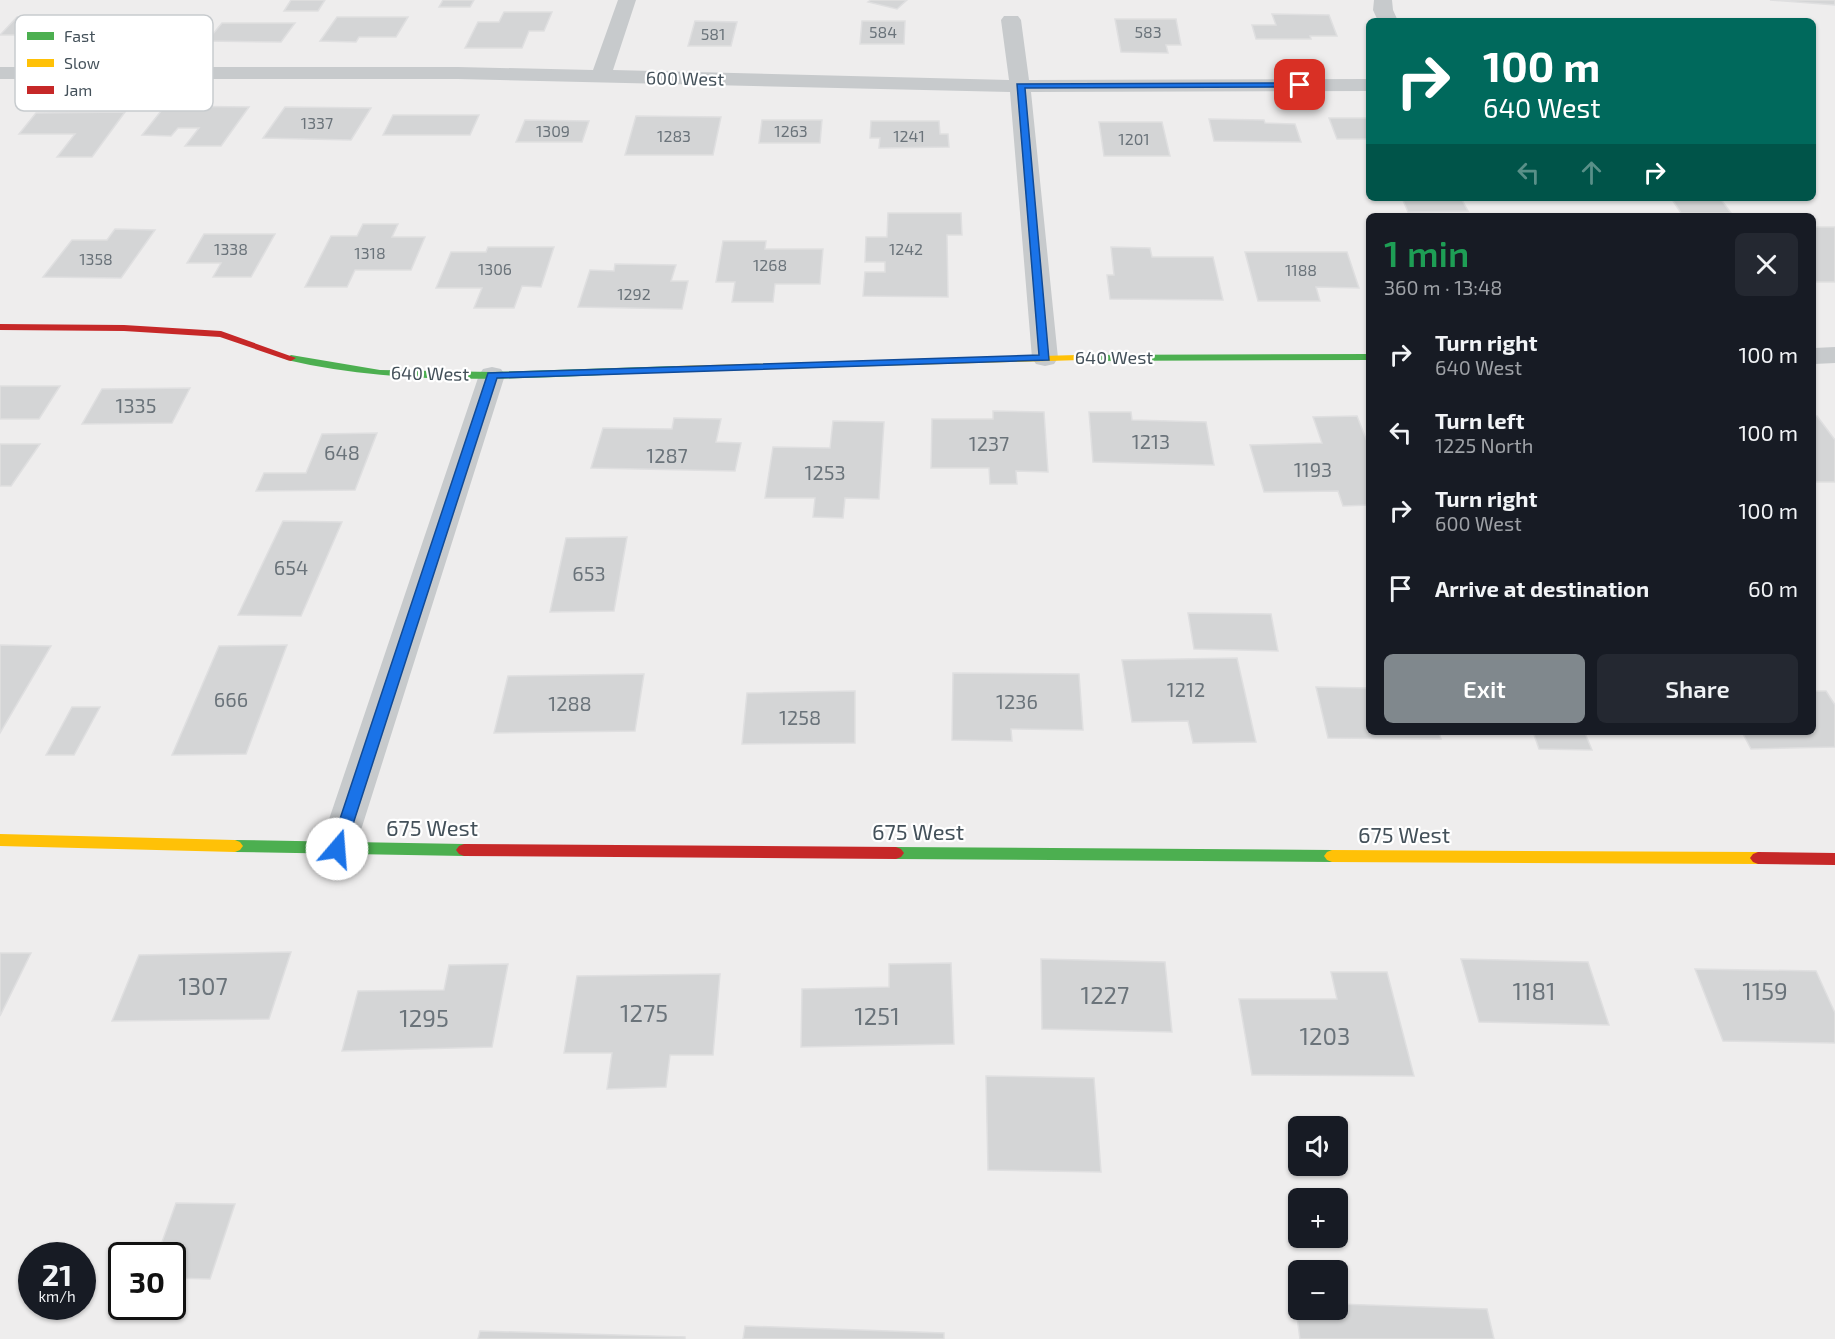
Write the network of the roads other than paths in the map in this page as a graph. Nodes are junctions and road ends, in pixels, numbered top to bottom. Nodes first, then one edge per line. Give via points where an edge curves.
1 (627, 0) edge
2 (1383, 0) edge
3 (1387, 18) edge
4 (1011, 20) dead end
5 (0, 73) edge
6 (15, 73) edge
7 (213, 73) edge
8 (601, 77) junction
9 (1366, 85) edge
10 (1020, 86) junction
11 (0, 327) edge
12 (1835, 355) edge
13 (1816, 356) edge
14 (1366, 357) edge
15 (1045, 358) junction
16 (492, 375) junction
17 (0, 840) edge
18 (337, 849) junction
19 (1835, 859) edge

1 - 8 street
2 - 3 street
4 - 10 street
5 - 6 street, 600 West
7 - 8 street, 600 West
8 - 10 street, 600 West
9 - 10 street, 600 West
10 - 15 street
11 - 16 street, 640 West via 221,334 290,358 380,373
12 - 13 street
14 - 15 street, 640 West
15 - 16 street, 640 West
16 - 18 street
17 - 18 street, 675 West
18 - 19 street, 675 West

